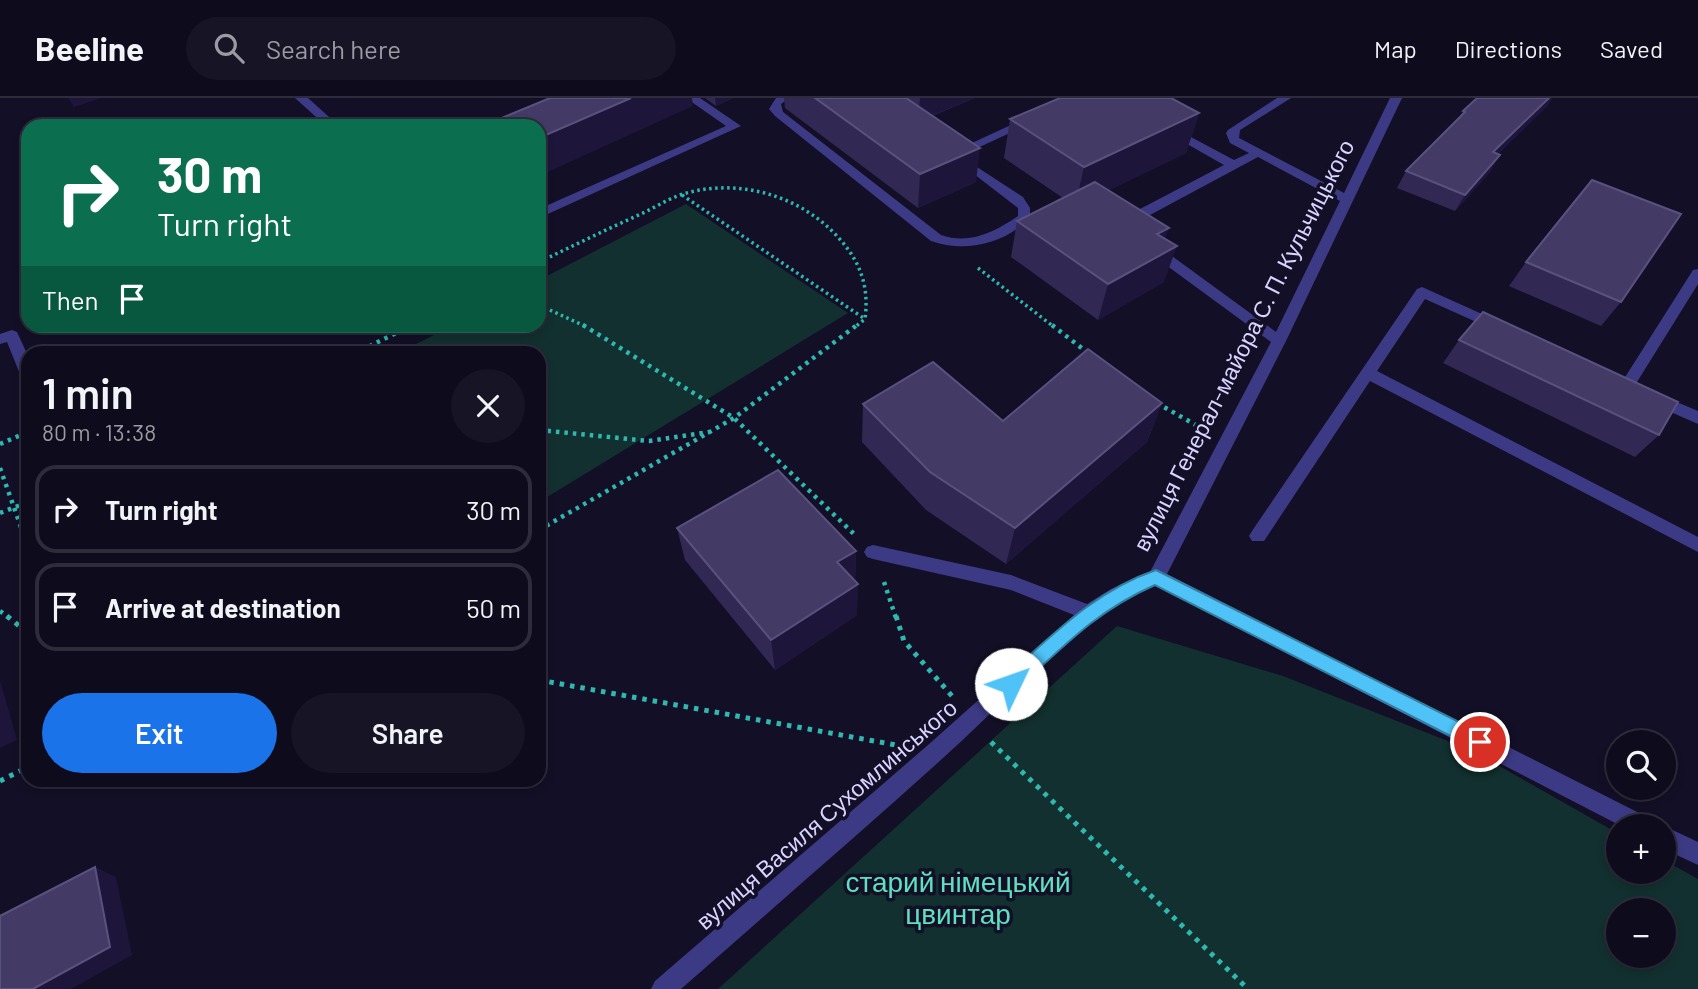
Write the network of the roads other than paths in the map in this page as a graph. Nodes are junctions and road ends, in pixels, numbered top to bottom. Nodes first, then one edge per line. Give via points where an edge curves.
1 (301, 98) edge
2 (692, 98) edge
3 (783, 98) edge
4 (1285, 98) edge
5 (1396, 98) edge
6 (1041, 115) edge
7 (325, 119) edge
8 (1160, 125) edge
9 (941, 146) edge
10 (1255, 154) junction
11 (953, 155) junction
12 (1233, 166) junction
13 (1347, 200) junction
14 (546, 211) edge
15 (1698, 273) edge
16 (1507, 331) edge
17 (0, 339) edge
18 (1279, 341) junction
19 (21, 357) edge
20 (1366, 372) junction
21 (1698, 418) edge
22 (1258, 536) dead end
23 (1698, 545) edge
24 (873, 552) road end
25 (1156, 577) junction
26 (1088, 613) junction
27 (1620, 814) edge
28 (1676, 843) edge
29 (1698, 855) edge
30 (663, 989) edge

1 - 7 street
2 - 14 street via 735,126
3 - 11 street via 776,103 779,114 947,244 976,242 1024,216 1018,200
4 - 10 street via 1232,133 1234,140
5 - 13 street, вулиця Генерал-майора С. П. Кульчицького
6 - 11 street
8 - 12 street
9 - 11 street
10 - 12 street
10 - 13 street
12 - 18 street via 1144,212 1136,221 1136,232
13 - 18 street, вулиця Генерал-майора С. П. Кульчицького
15 - 21 street via 1621,383
16 - 20 street via 1422,292
17 - 19 street via 12,335
18 - 25 street, вулиця Генерал-майора С. П. Кульчицького
20 - 22 street
20 - 23 street
24 - 26 street via 1028,587
25 - 26 street, вулиця Василя Сухомлинського
25 - 27 street, вулиця Генерал-майора С. П. Кульчицького
26 - 30 street, вулиця Василя Сухомлинського
28 - 29 street

